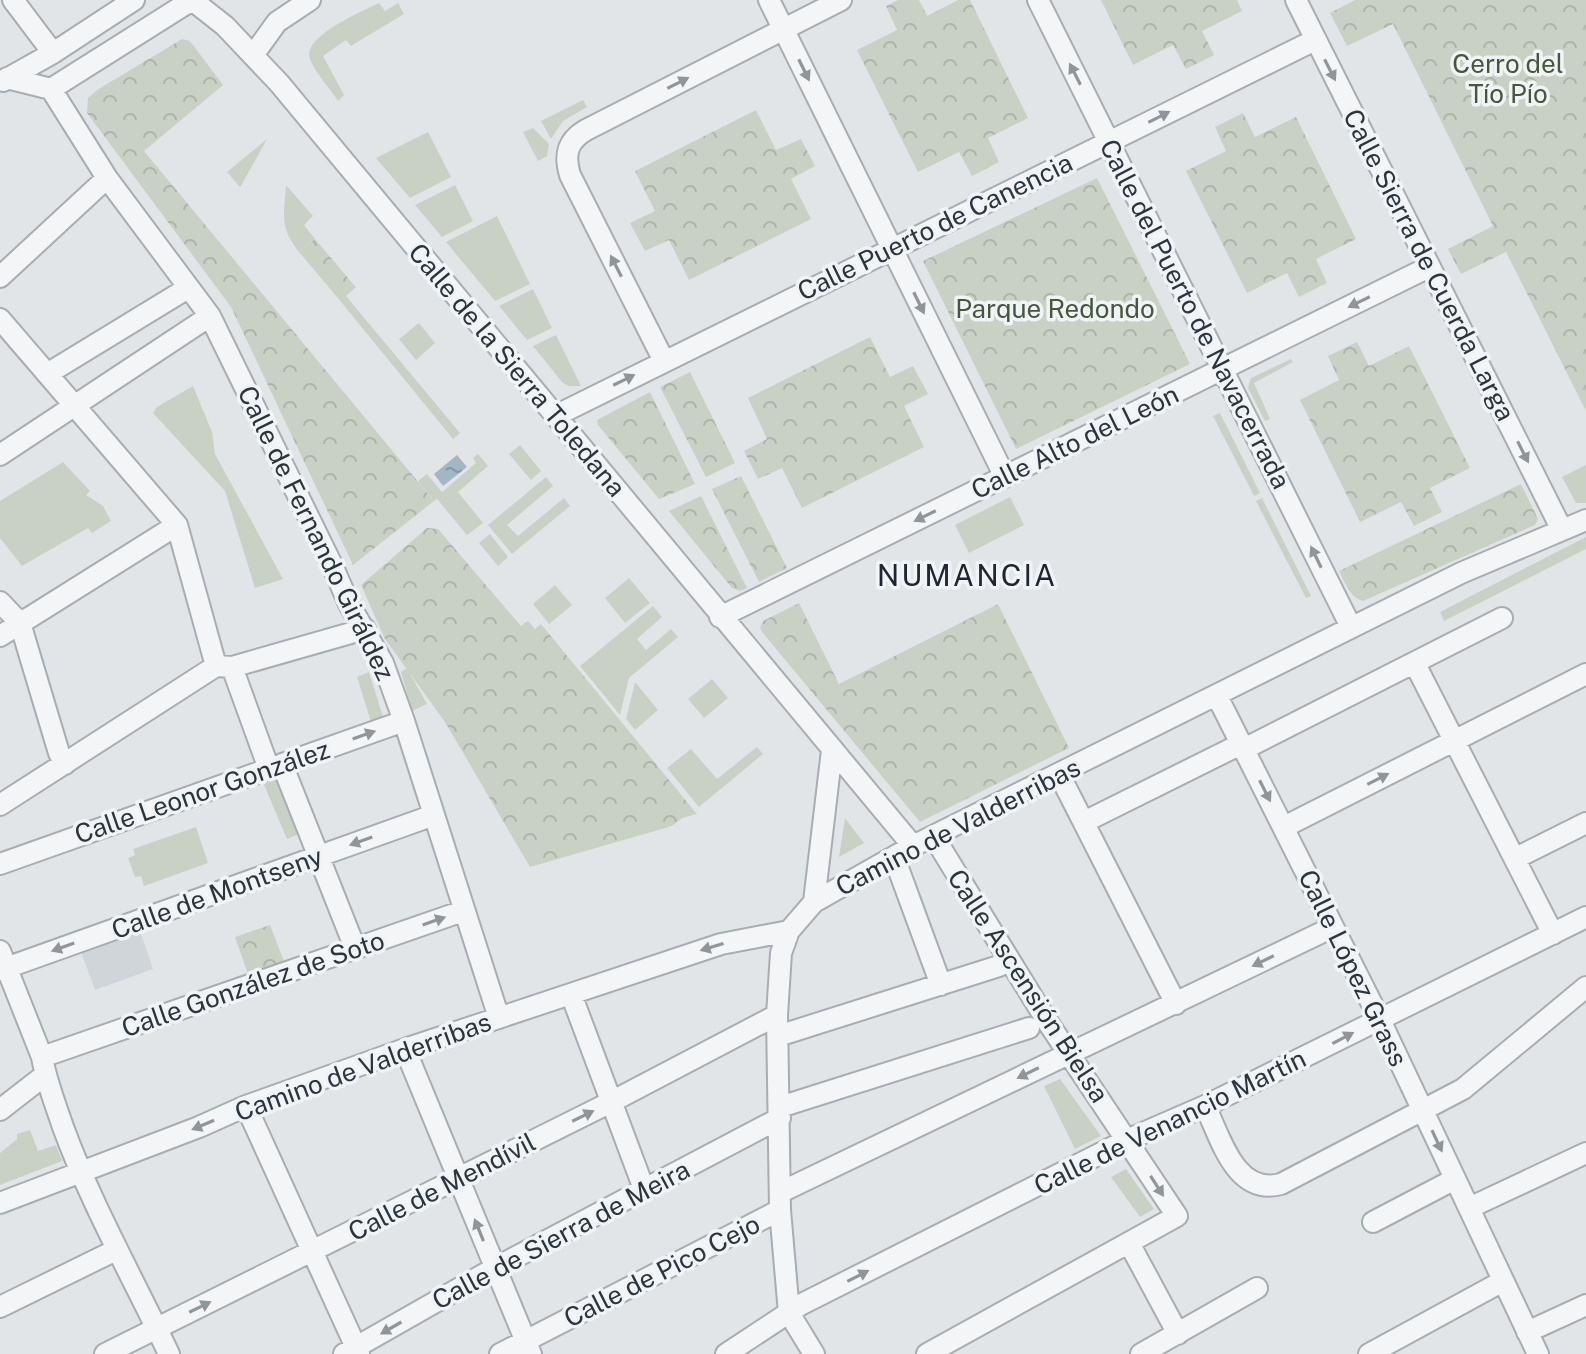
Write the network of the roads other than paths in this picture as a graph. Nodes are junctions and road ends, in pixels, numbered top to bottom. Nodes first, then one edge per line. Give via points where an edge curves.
1 (13, 0) edge
2 (134, 0) edge
3 (192, 0) edge
4 (310, 0) edge
5 (769, 0) edge
6 (841, 0) edge
7 (1038, 0) edge
8 (1296, 0) edge
9 (784, 29) junction
10 (1315, 40) junction
11 (53, 53) junction
12 (254, 54) junction
13 (2, 77) edge
14 (51, 89) junction
15 (1109, 142) junction
16 (107, 178) junction
17 (892, 248) junction
18 (1429, 267) junction
19 (0, 277) edge
20 (188, 288) junction
21 (210, 316) junction
22 (0, 319) edge
23 (664, 361) junction
24 (1222, 369) junction
25 (47, 374) junction
26 (73, 406) junction
27 (555, 416) junction
28 (0, 455) edge
29 (1005, 477) junction
30 (1586, 520) edge
31 (177, 525) junction
32 (1562, 530) junction
33 (0, 602) edge
34 (720, 617) junction
35 (1502, 618) dead end
36 (20, 623) junction
37 (1351, 627) junction
38 (365, 629) junction
39 (0, 636) edge
40 (1415, 664) junction
41 (224, 666) junction
42 (1586, 674) edge
43 (1217, 696) junction
44 (404, 721) junction
45 (1454, 741) junction
46 (1242, 746) junction
47 (832, 750) junction
48 (65, 764) junction
49 (275, 766) junction
50 (1059, 774) junction
51 (0, 805) edge
52 (434, 815) junction
53 (1084, 822) junction
54 (1586, 823) edge
55 (1284, 827) junction
56 (934, 837) junction
57 (913, 846) junction
58 (319, 856) junction
59 (894, 857) junction
60 (1516, 858) junction
61 (0, 864) edge
62 (814, 902) junction
63 (463, 911) junction
64 (1586, 917) edge
65 (1333, 927) junction
66 (789, 931) junction
67 (1553, 934) junction
68 (355, 948) junction
69 (2, 963) edge
70 (999, 966) dead end
71 (941, 985) junction
72 (1586, 987) edge
73 (571, 994) junction
74 (1176, 1004) junction
75 (777, 1015) junction
76 (499, 1018) junction
77 (1380, 1020) junction
78 (1029, 1028) dead end
79 (778, 1036) junction
80 (405, 1049) junction
81 (1070, 1053) junction
82 (44, 1066) junction
83 (611, 1102) junction
84 (246, 1106) junction
85 (1205, 1106) junction
86 (1422, 1109) junction
87 (0, 1110) edge
88 (780, 1112) junction
89 (1127, 1140) junction
90 (1586, 1153) edge
91 (81, 1171) junction
92 (458, 1178) junction
93 (1455, 1179) junction
94 (644, 1189) junction
95 (780, 1201) junction
96 (0, 1203) edge
97 (1469, 1208) junction
98 (1373, 1222) dead end
99 (1129, 1243) junction
100 (116, 1250) junction
101 (311, 1253) junction
102 (495, 1268) junction
103 (1503, 1281) junction
104 (1257, 1288) dead end
105 (1586, 1305) edge
106 (0, 1307) edge
107 (789, 1313) junction
108 (157, 1328) junction
109 (1527, 1332) junction
110 (1178, 1334) junction
111 (528, 1348) edge
112 (353, 1352) edge
113 (105, 1354) edge
114 (169, 1354) edge
115 (500, 1354) edge
116 (726, 1354) edge
117 (814, 1354) edge
118 (927, 1354) edge
119 (1141, 1354) edge
120 (1369, 1354) edge
121 (1538, 1354) edge

1 - 11 street
2 - 11 street
3 - 12 street, Calle de la Sierra Toledana
3 - 14 street
4 - 12 street via 277,22
5 - 9 street
6 - 9 street
15 -> 7 street, Calle del Puerto de Navacerrada
8 - 10 street, Calle Sierra de Cuerda Larga
9 -> 17 street
23 -> 9 street via 570,175 567,147 586,130
15 -> 10 street, Calle Puerto de Canencia
10 -> 18 street, Calle Sierra de Cuerda Larga
11 - 13 street
11 - 14 street
12 - 27 street, Calle de la Sierra Toledana
13 - 14 street
14 - 16 street, Calle de Fernando Giráldez
15 - 17 street, Calle Puerto de Canencia
15 - 24 street, Calle del Puerto de Navacerrada
16 - 19 street
16 - 20 street, Calle de Fernando Giráldez
17 - 23 street, Calle Puerto de Canencia
17 -> 29 street
18 -> 24 street, Calle Alto del León
18 -> 32 street, Calle Sierra de Cuerda Larga
20 - 21 street, Calle de Fernando Giráldez
20 - 25 street
21 - 26 street
21 - 38 street, Calle de Fernando Giráldez
22 - 25 street
27 -> 23 street, Calle Puerto de Canencia
24 - 29 street, Calle Alto del León
37 -> 24 street, Calle del Puerto de Navacerrada
25 - 26 street
26 - 28 street
26 - 31 street
27 - 34 street, Calle de la Sierra Toledana
29 -> 34 street, Calle Alto del León
30 - 32 street, Camino de Valderribas
31 - 36 street
31 - 41 street
32 - 37 street, Camino de Valderribas
33 - 36 street
34 - 47 street, Calle de la Sierra Toledana
35 - 40 street
36 - 39 street
36 - 48 street
37 - 43 street, Camino de Valderribas
38 - 41 street
38 - 44 street, Calle de Fernando Giráldez
40 - 45 street
40 - 46 street
41 - 48 street
41 - 49 street
42 - 45 street
43 - 46 street, Calle López Grass
43 - 50 street, Camino de Valderribas
49 -> 44 street, Calle Leonor González
44 - 52 street, Calle de Fernando Giráldez
55 -> 45 street
45 - 60 street
46 - 53 street
46 -> 55 street, Calle López Grass
47 - 57 street, Calle de la Sierra Toledana
47 - 62 street
48 - 51 street
49 - 58 street
49 - 61 street, Calle Leonor González
50 - 53 street
50 - 56 street, Camino de Valderribas
52 -> 58 street, Calle de Montseny
52 - 63 street, Calle de Fernando Giráldez
53 - 74 street
54 - 60 street
55 - 65 street, Calle López Grass
56 - 57 street, Camino de Valderribas
56 - 81 street, Calle Ascensión Bielsa
57 - 59 street, Camino de Valderribas
58 - 68 street
58 -> 69 street, Calle de Montseny
59 - 62 street, Camino de Valderribas
59 - 71 street
60 - 67 street
62 - 66 street, Camino de Valderribas
68 -> 63 street, Calle González de Soto
63 - 76 street, Calle de Fernando Giráldez
64 - 67 street, Calle de Venancio Martín
65 -> 74 street, Calle de Pico Cejo
65 - 77 street, Calle López Grass
66 -> 73 street, Camino de Valderribas via 721,944
66 - 75 street via 781,953
67 - 77 street, Calle de Venancio Martín
68 - 82 street, Calle González de Soto
69 - 82 street
70 - 71 street
71 - 79 street
72 - 86 street via 1463,1089
73 - 76 street, Camino de Valderribas
73 - 83 street
74 - 81 street, Calle de Pico Cejo
75 - 79 street
75 - 83 street, Calle de Mendívil
76 - 80 street, Camino de Valderribas
85 -> 77 street, Calle de Venancio Martín
77 - 86 street, Calle López Grass
78 - 88 street, Calle de Sierra de Meira
79 - 88 street
80 - 84 street, Camino de Valderribas
80 - 92 street
81 - 89 street, Calle Ascensión Bielsa
81 -> 95 street, Calle de Pico Cejo
82 - 87 street
82 - 91 street
92 -> 83 street, Calle de Mendívil
83 - 94 street
84 -> 91 street, Camino de Valderribas
84 - 101 street
85 - 86 street via 1234,1166 1246,1180 1265,1188
85 - 89 street, Calle de Venancio Martín
86 -> 93 street, Calle López Grass
88 - 94 street, Calle de Sierra de Meira
88 - 95 street
89 -> 99 street, Calle Ascensión Bielsa via 1177,1216
107 -> 89 street, Calle de Venancio Martín
90 - 97 street
91 - 96 street, Camino de Valderribas
91 - 100 street
92 - 101 street, Calle de Mendívil
102 -> 92 street
93 - 97 street, Calle López Grass
93 - 98 street
94 - 102 street, Calle de Sierra de Meira
95 - 107 street
95 - 111 street, Calle de Pico Cejo
97 - 103 street, Calle López Grass
99 - 110 street
99 - 118 street, Calle Ascensión Bielsa
100 - 106 street
100 - 108 street
108 -> 101 street, Calle de Mendívil
101 - 112 street
102 - 111 street
102 -> 112 street, Calle de Sierra de Meira
103 - 109 street, Calle López Grass
103 - 120 street
104 - 110 street
105 - 109 street
107 - 116 street, Calle de Venancio Martín
107 - 117 street
108 - 113 street, Calle de Mendívil
108 - 114 street
109 - 121 street, Calle López Grass
110 - 119 street
111 - 115 street, Calle de Pico Cejo

